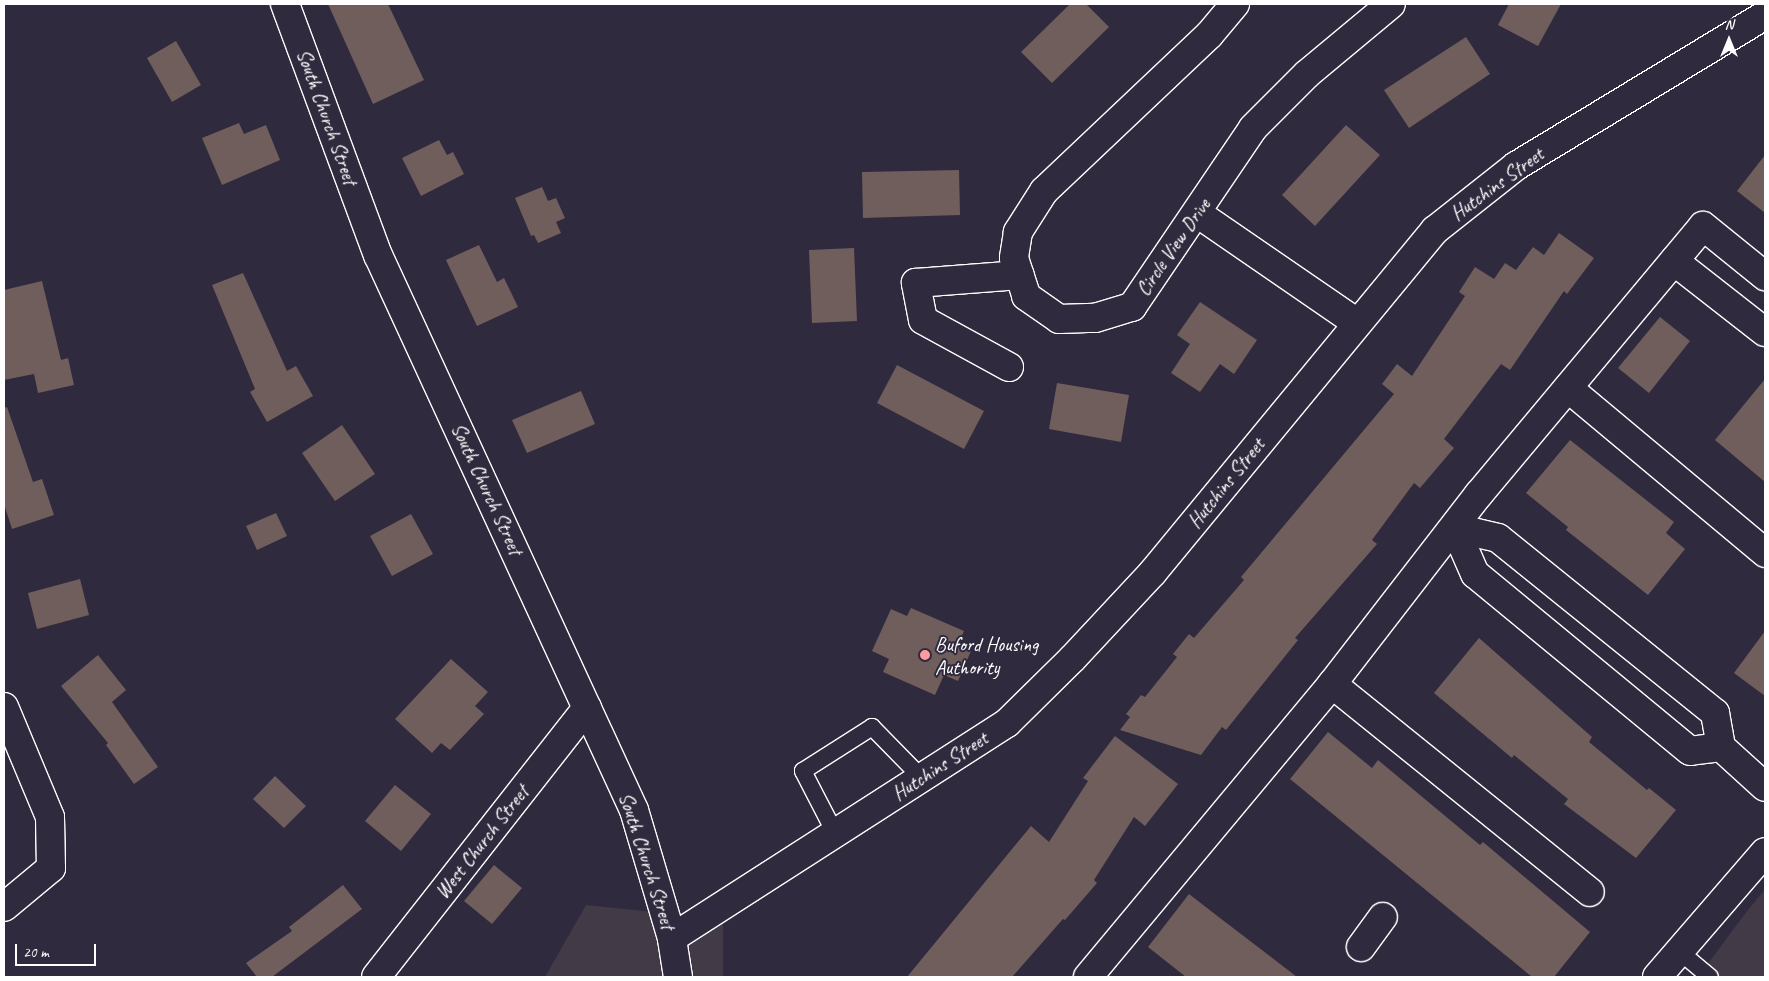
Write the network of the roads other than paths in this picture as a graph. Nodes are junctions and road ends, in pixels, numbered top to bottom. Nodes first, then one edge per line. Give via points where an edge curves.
1 (285, 4) edge
2 (1235, 4) edge
3 (1391, 4) edge
4 (1765, 15) edge
5 (1197, 213) junction
6 (1674, 261) junction
7 (1020, 275) junction
8 (1765, 276) edge
9 (1356, 323) junction
10 (1765, 332) edge
11 (1009, 367) dead end
12 (1568, 388) junction
13 (1455, 528) junction
14 (1765, 553) edge
15 (1610, 629) junction
16 (1586, 666) junction
17 (1332, 684) junction
18 (4, 707) edge
19 (588, 708) junction
20 (1721, 747) junction
21 (922, 778) junction
22 (1765, 787) edge
23 (835, 833) junction
24 (1765, 852) edge
25 (1590, 892) dead end
26 (4, 908) edge
27 (1383, 917) dead end
28 (672, 938) junction
29 (1361, 948) dead end
30 (1679, 951) junction
31 (1102, 972) edge
32 (376, 977) edge
33 (678, 977) edge
34 (1657, 977) edge
35 (1710, 977) edge

1 - 19 street, South Church Street via 378,256
2 - 7 street, Circle View Drive via 1209,34 1044,190 1018,232 1014,258
3 - 5 street, Circle View Drive via 1307,74 1253,128
4 - 9 street, Hutchins Street via 1516,166 1435,230
5 - 7 street, Circle View Drive via 1132,307 1095,318 1059,319 1026,296
5 - 9 street
6 - 8 street via 1703,226
6 - 10 street
6 - 12 street
7 - 11 street via 916,283 923,320
9 - 21 street, Hutchins Street via 1153,572 1072,659 1007,722
12 - 13 street via 1479,494
12 - 14 street
13 - 15 street via 1498,538
13 - 16 street via 1475,574
13 - 17 street
15 - 16 street
15 - 20 street via 1715,714
16 - 20 street via 1690,751
17 - 25 street
17 - 31 street
18 - 26 street via 50,817 51,868
19 - 28 street, South Church Street via 634,810
19 - 32 street, West Church Street
20 - 22 street
21 - 23 street, Hutchins Street
21 - 23 lane via 872,727 804,771
23 - 28 street, Hutchins Street
24 - 30 street
27 - 29 street
28 - 33 street, South Church Street
30 - 34 street
30 - 35 lane

